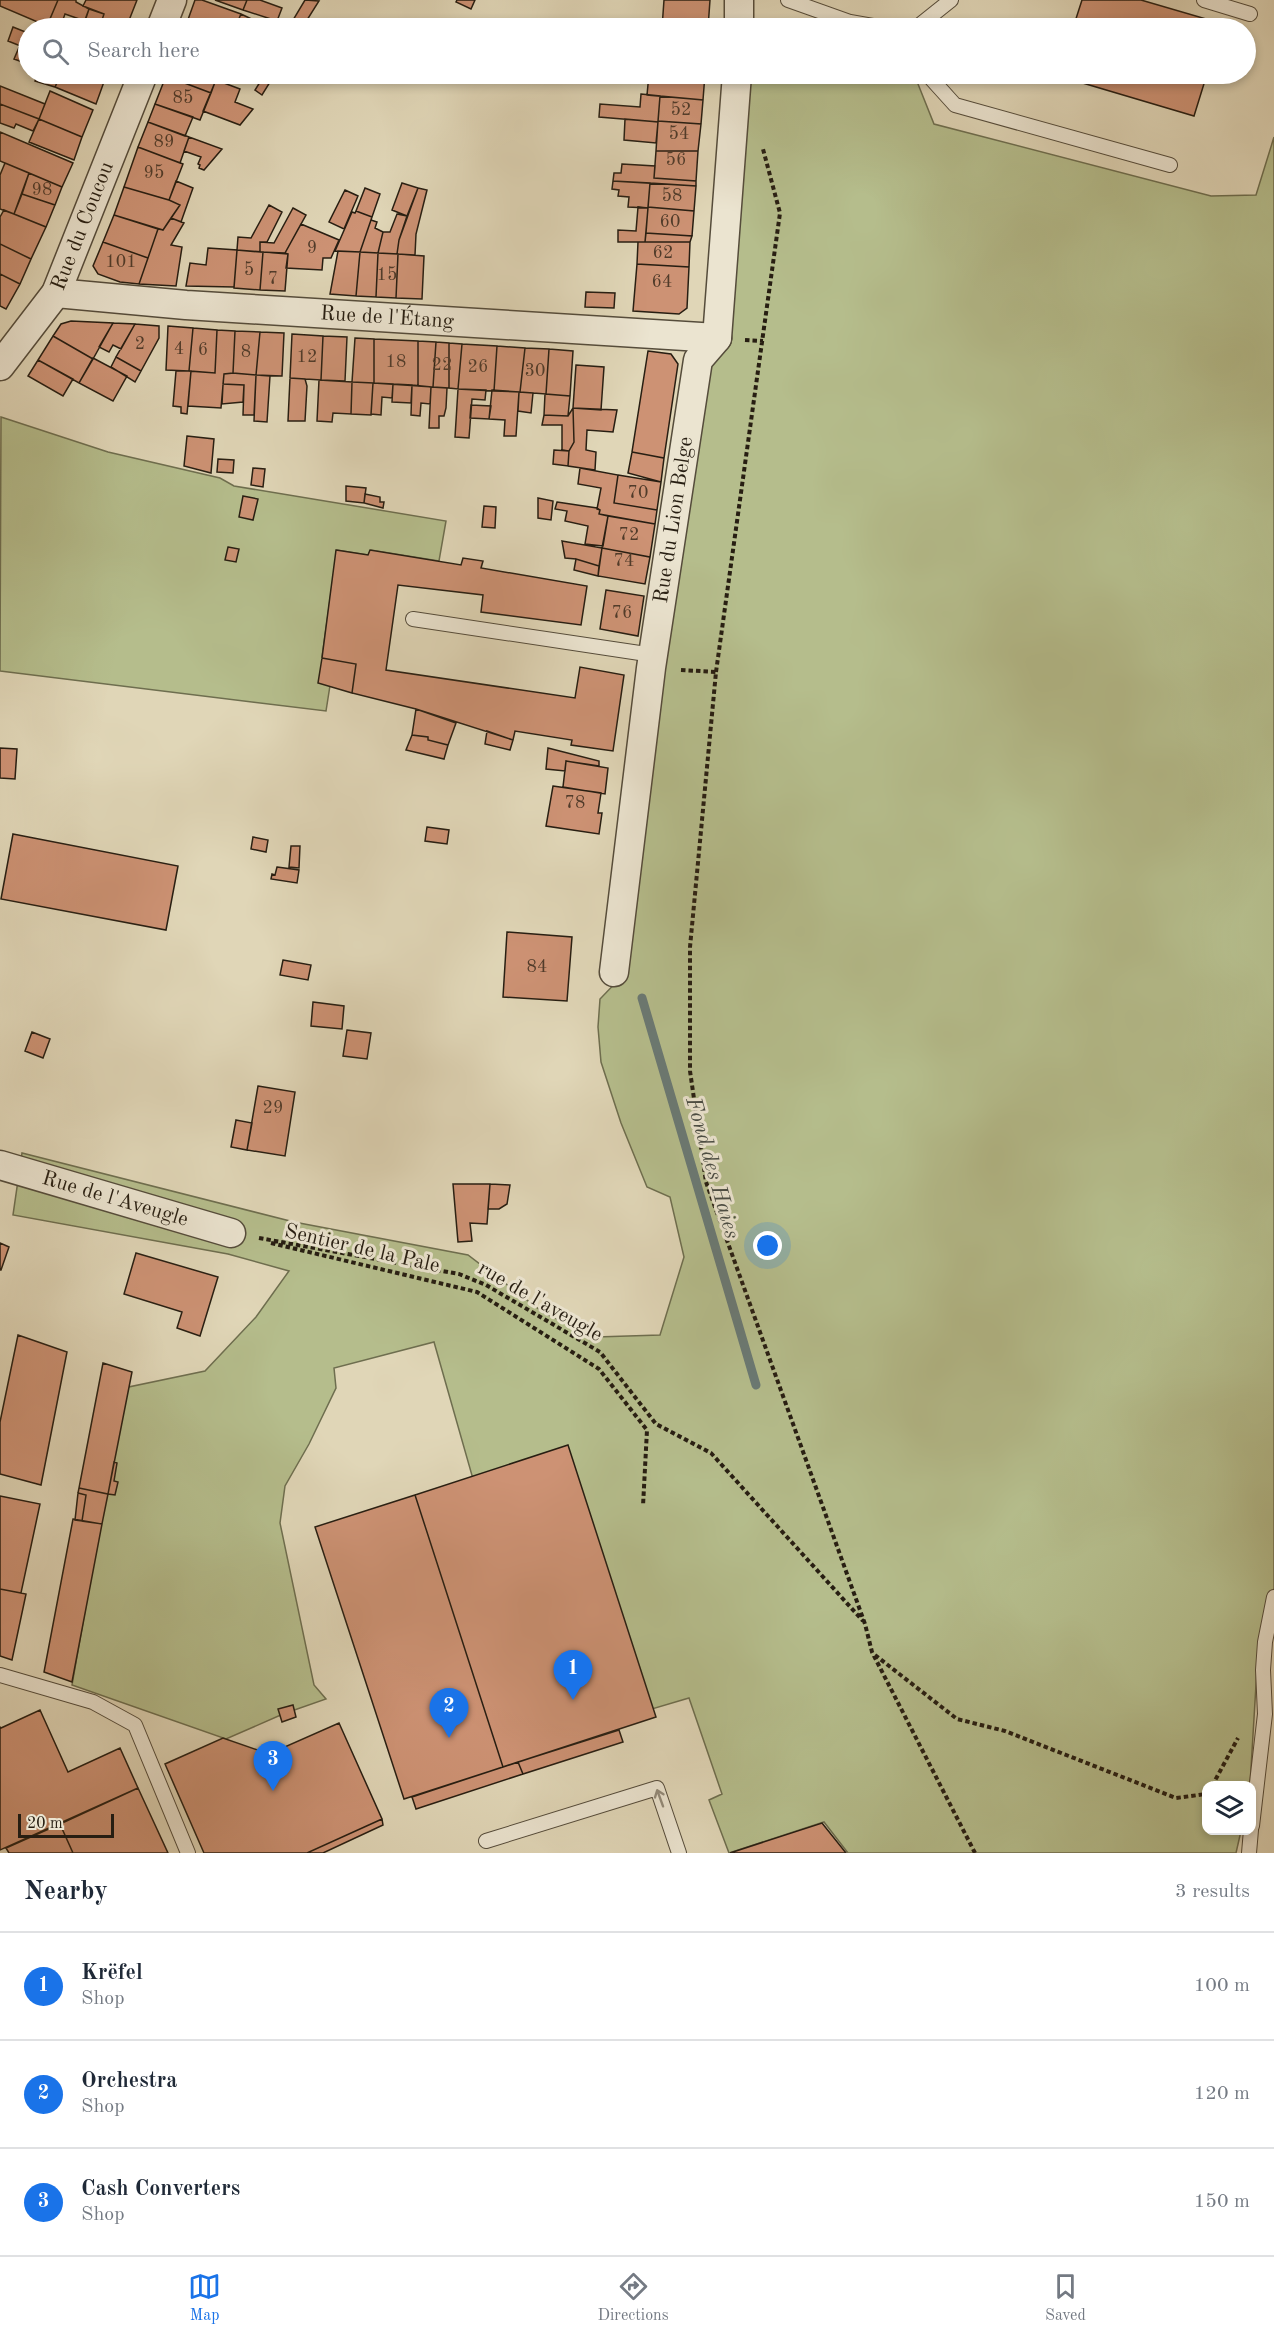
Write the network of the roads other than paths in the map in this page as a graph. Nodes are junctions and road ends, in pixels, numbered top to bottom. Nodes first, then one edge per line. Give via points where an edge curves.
1 (172, 0) edge
2 (739, 0) edge
3 (788, 0) edge
4 (951, 0) edge
5 (1204, 0) edge
6 (1250, 14) dead end
7 (165, 18) edge
8 (739, 18) edge
9 (839, 18) edge
10 (928, 18) edge
11 (139, 84) edge
12 (736, 84) edge
13 (936, 84) edge
14 (1170, 165) dead end
15 (56, 293) junction
16 (717, 338) junction
17 (0, 366) edge
18 (413, 619) dead end
19 (652, 662) junction
20 (614, 972) dead end
21 (0, 1165) edge
22 (231, 1233) road end
23 (1274, 1598) edge
24 (0, 1675) edge
25 (1256, 1787) edge
26 (1250, 1835) edge
27 (486, 1841) dead end
28 (188, 1853) edge
29 (679, 1853) edge
30 (1249, 1853) edge

1 - 7 street
2 - 8 street
3 - 9 lane
4 - 10 lane
5 - 6 lane
11 - 15 street, Rue du Coucou
12 - 16 street
13 - 14 lane via 955,105
15 - 16 street, Rue de l'Étang via 186,305
15 - 17 street, Rue du Coucou
16 - 19 street, Rue du Lion Belge via 698,360
18 - 19 lane
19 - 20 street, Rue du Lion Belge
21 - 22 street, Rue de l'Aveugle
23 - 25 lane via 1265,1642 1265,1714
24 - 28 lane via 93,1702 135,1725
26 - 30 lane
29 -> 27 lane via 657,1788

